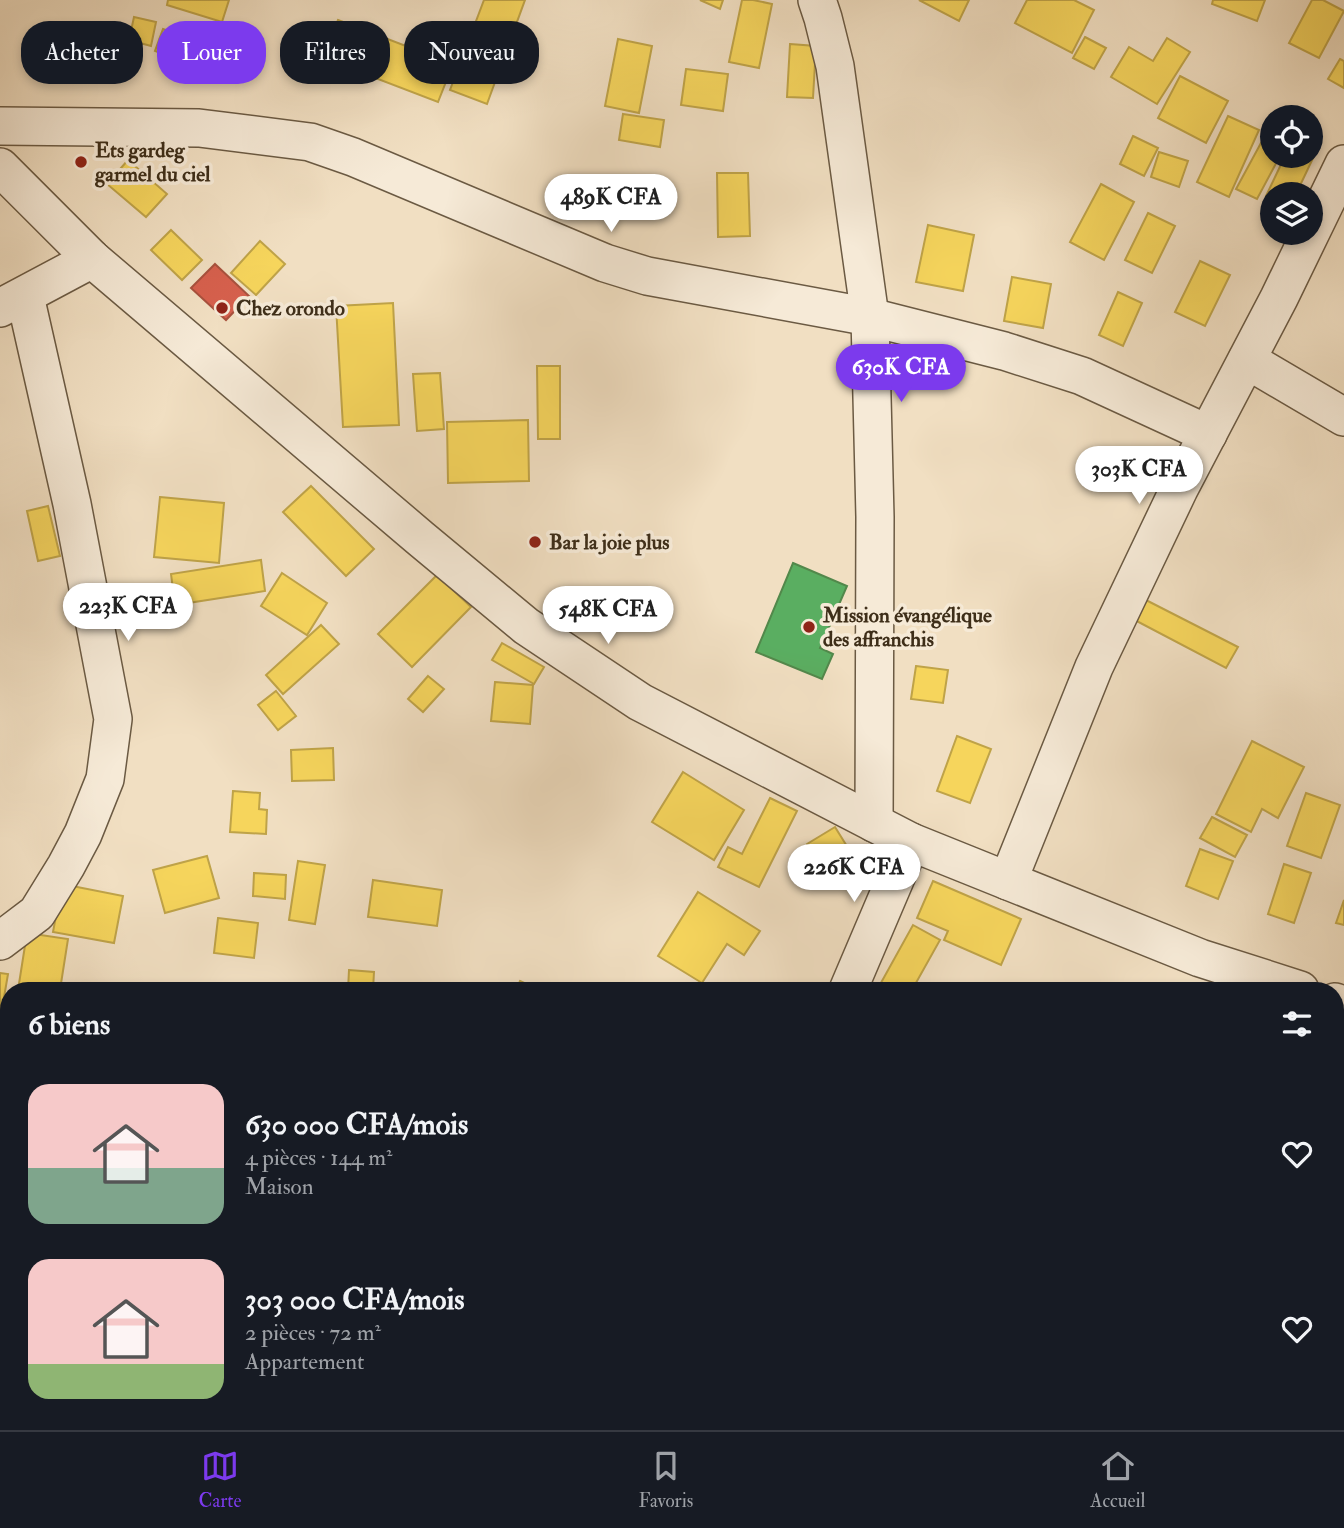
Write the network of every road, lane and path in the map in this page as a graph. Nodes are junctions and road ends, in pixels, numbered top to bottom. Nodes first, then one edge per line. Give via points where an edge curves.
1 (817, 0) edge
2 (0, 126) edge
3 (1344, 164) edge
4 (0, 167) edge
5 (92, 259) junction
6 (12, 302) edge
7 (870, 317) junction
8 (1247, 360) junction
9 (1344, 418) edge
10 (1208, 434) junction
11 (874, 823) junction
12 (911, 842) junction
13 (1008, 881) junction
14 (0, 941) edge
15 (851, 982) edge
16 (1275, 982) edge

1 - 7 street via 835,66
2 - 7 street via 199,128 310,142 647,276
3 - 8 street
4 - 5 street
5 - 6 street
5 - 11 street via 526,626 640,702
6 - 14 street via 72,504 113,719 105,779 78,845 37,913
7 - 10 street via 1082,376
7 - 11 street
8 - 9 street
8 - 10 street
10 - 13 street via 1094,667
11 - 12 street
12 - 13 street
12 - 15 street
13 - 16 street via 1200,958

